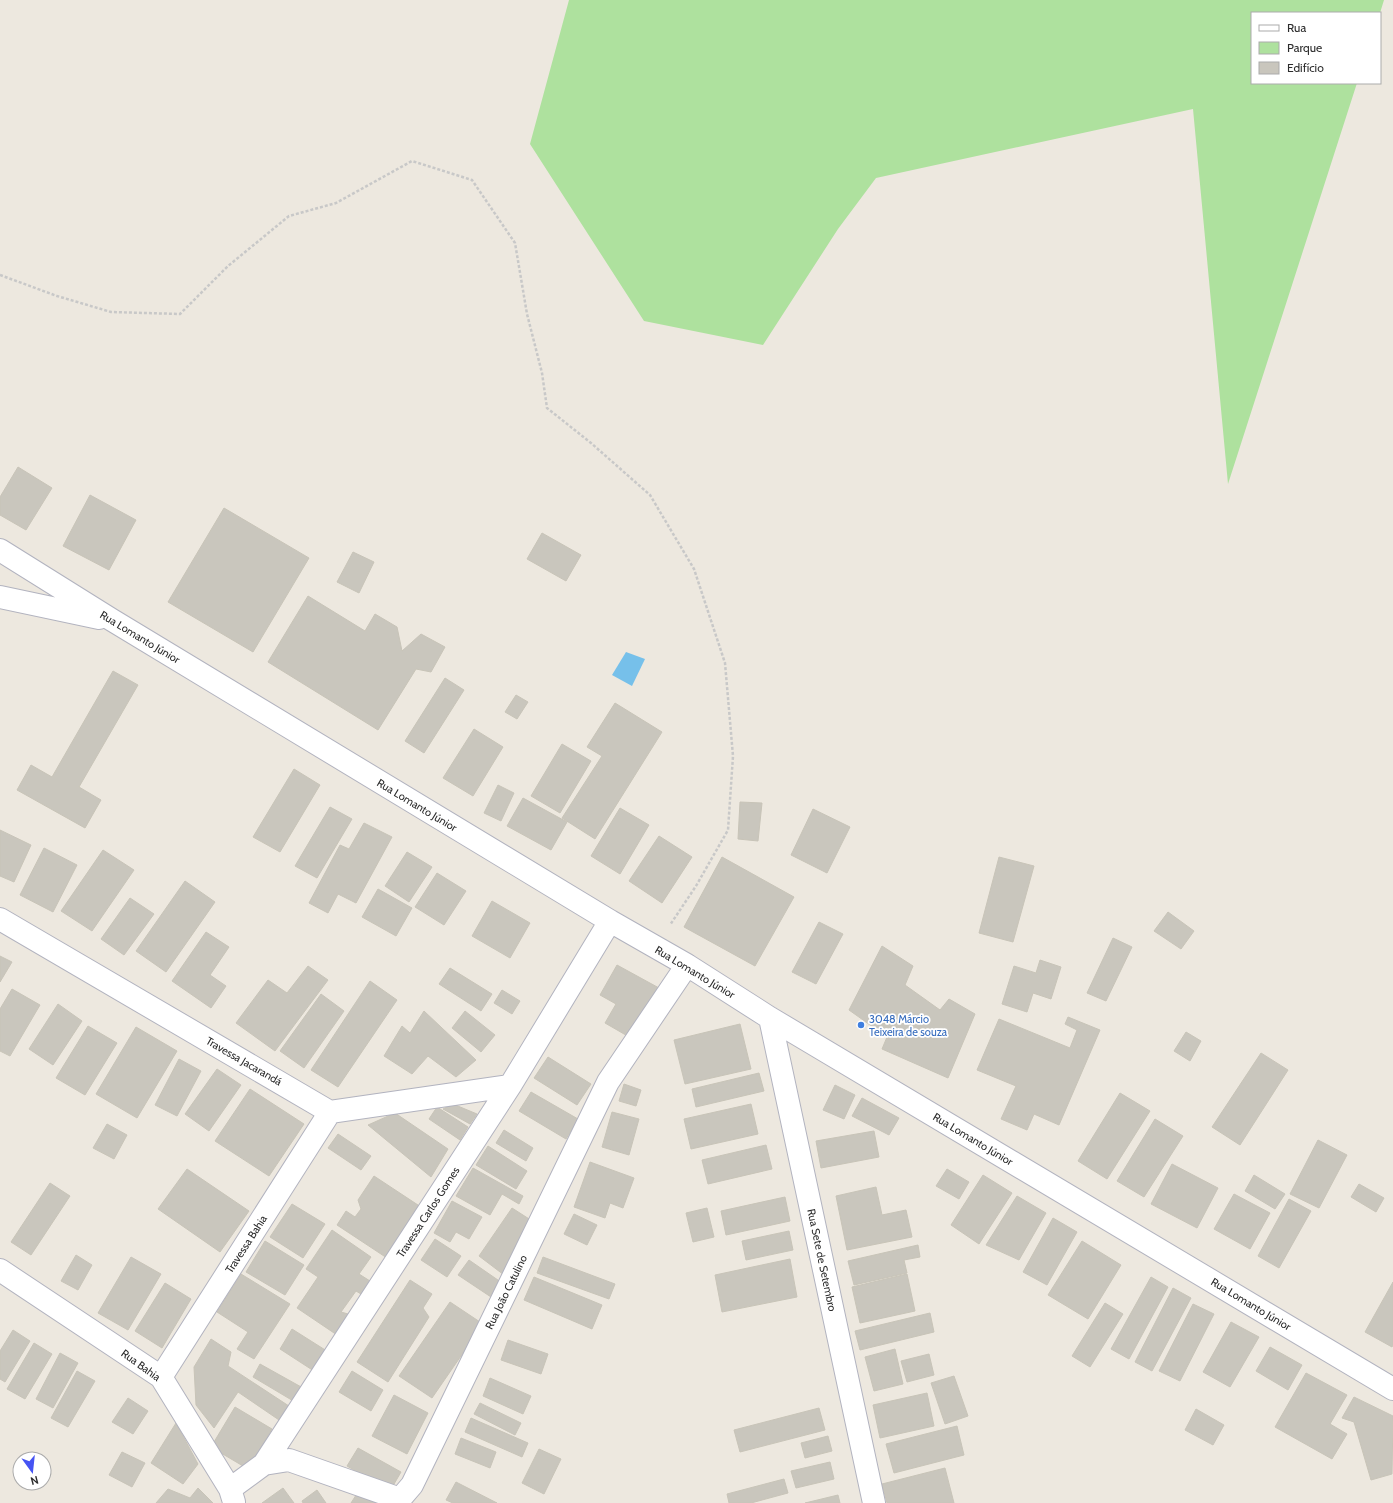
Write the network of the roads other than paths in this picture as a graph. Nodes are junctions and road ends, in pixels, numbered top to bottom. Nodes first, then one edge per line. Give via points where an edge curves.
1 (0, 550) edge
2 (0, 598) edge
3 (112, 620) junction
4 (0, 919) edge
5 (610, 921) junction
6 (687, 965) junction
7 (770, 1018) junction
8 (510, 1086) junction
9 (330, 1112) junction
10 (0, 1270) edge
11 (161, 1377) junction
12 (1393, 1389) edge
13 (264, 1464) junction
14 (232, 1496) edge
15 (874, 1503) edge

1 - 3 street, Rua Lomanto Júnior
2 - 3 street
3 - 5 street, Rua Lomanto Júnior
4 - 9 street, Travessa Jacarandá
5 - 6 street, Rua Lomanto Júnior
5 - 8 street, Travessa Carlos Gomes
6 - 7 street, Rua Lomanto Júnior
6 - 13 street, Rua João Catulino via 608,1082 412,1486 400,1499 289,1460
7 - 12 street, Rua Lomanto Júnior
7 - 15 street, Rua Sete de Setembro
8 - 9 street
8 - 13 street, Travessa Carlos Gomes
9 - 11 street, Travessa Bahia
10 - 11 street, Rua Bahia
11 - 14 street, Rua Bahia
13 - 14 street, Travessa Carlos Gomes

